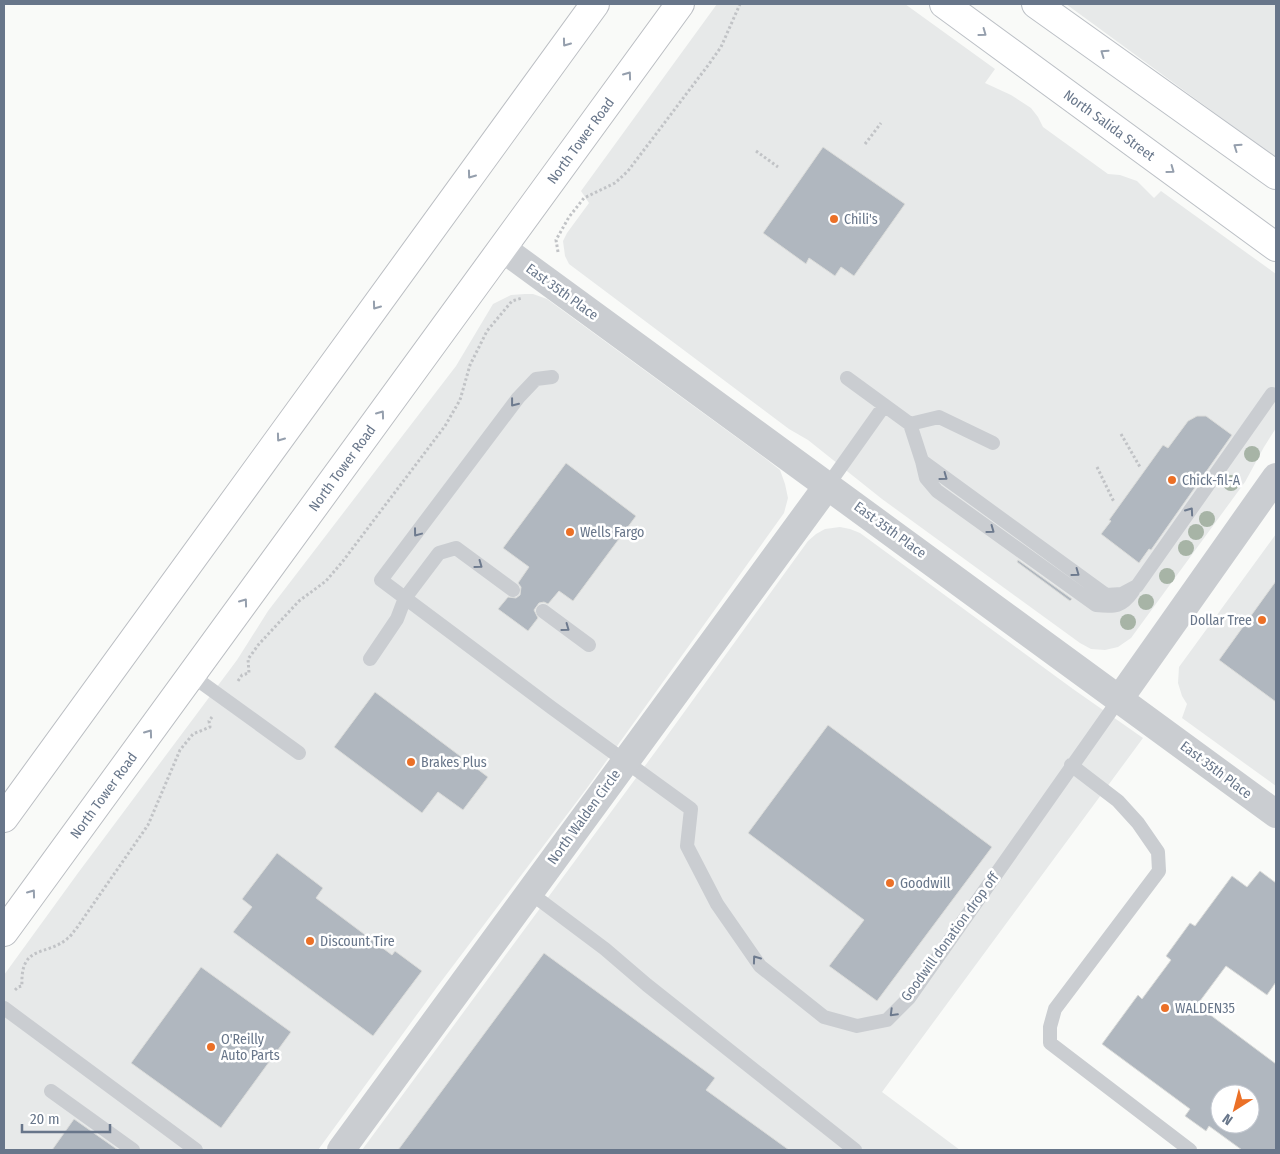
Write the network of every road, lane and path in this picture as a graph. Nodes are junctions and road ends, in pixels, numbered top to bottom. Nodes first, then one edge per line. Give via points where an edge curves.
1 (595, 4) edge
2 (680, 4) edge
3 (740, 4) edge
4 (944, 4) edge
5 (1036, 4) edge
6 (881, 123) dead end
7 (865, 144) dead end
8 (756, 151) dead end
9 (778, 167) dead end
10 (1276, 175) edge
11 (1276, 247) edge
12 (502, 248) junction
13 (553, 256) dead end
14 (525, 294) dead end
15 (552, 376) dead end
16 (846, 378) dead end
17 (1272, 394) dead end
18 (884, 406) junction
19 (910, 424) junction
20 (1121, 434) dead end
21 (993, 443) dead end
22 (1097, 467) dead end
23 (1140, 467) dead end
24 (1276, 476) edge
25 (828, 485) junction
26 (1114, 502) dead end
27 (513, 590) dead end
28 (405, 598) junction
29 (543, 611) dead end
30 (589, 645) dead end
31 (370, 659) dead end
32 (191, 675) junction
33 (242, 675) dead end
34 (1120, 698) junction
35 (209, 721) dead end
36 (299, 753) dead end
37 (625, 761) junction
38 (1071, 765) junction
39 (1276, 814) edge
40 (4, 818) edge
41 (529, 892) junction
42 (4, 932) edge
43 (18, 987) dead end
44 (4, 1008) edge
45 (51, 1091) dead end
46 (133, 1150) edge
47 (196, 1150) edge
48 (340, 1150) edge
49 (855, 1150) edge
50 (1190, 1150) edge

1 -> 40 main road
12 -> 2 main road, North Tower Road
3 - 13 path via 721,47 709,64 628,171 616,183 584,198 556,240 558,254
4 -> 11 main road, North Salida Street
10 -> 5 main road
6 - 7 path
8 - 9 path
12 - 25 street, East 35th Place
32 -> 12 main road, North Tower Road
14 - 33 path via 525,298 512,301 486,331 470,365 460,400 445,426 343,561 259,644 248,659 249,673
15 -> 28 lane via 536,379 518,398 381,580
16 - 18 lane
19 -> 17 lane via 922,461 1106,595 1122,594 1137,586
18 - 19 lane
18 - 25 lane
19 - 21 lane via 939,417
20 - 23 path
22 - 26 path
24 - 34 street
25 - 34 street, East 35th Place
25 - 37 street, North Walden Circle
28 -> 27 lane via 440,553 456,548
28 - 31 lane via 397,619
28 - 37 lane
29 -> 30 lane
32 - 36 lane
42 -> 32 main road, North Tower Road
34 - 38 lane, Goodwill donation drop off
34 - 39 street, East 35th Place
35 - 43 path via 210,727 193,734 180,750 148,825 76,929 67,939 40,950 27,960 22,972 22,986
38 -> 37 lane, Goodwill donation drop off via 909,998 887,1020 857,1026 824,1017 760,966 717,904 687,846 691,808
37 - 41 street, North Walden Circle
38 - 50 lane via 1118,801 1138,823 1158,852 1159,871 1055,1009 1050,1043
41 - 48 street, North Walden Circle
41 - 49 lane
44 - 47 lane
45 - 46 lane

